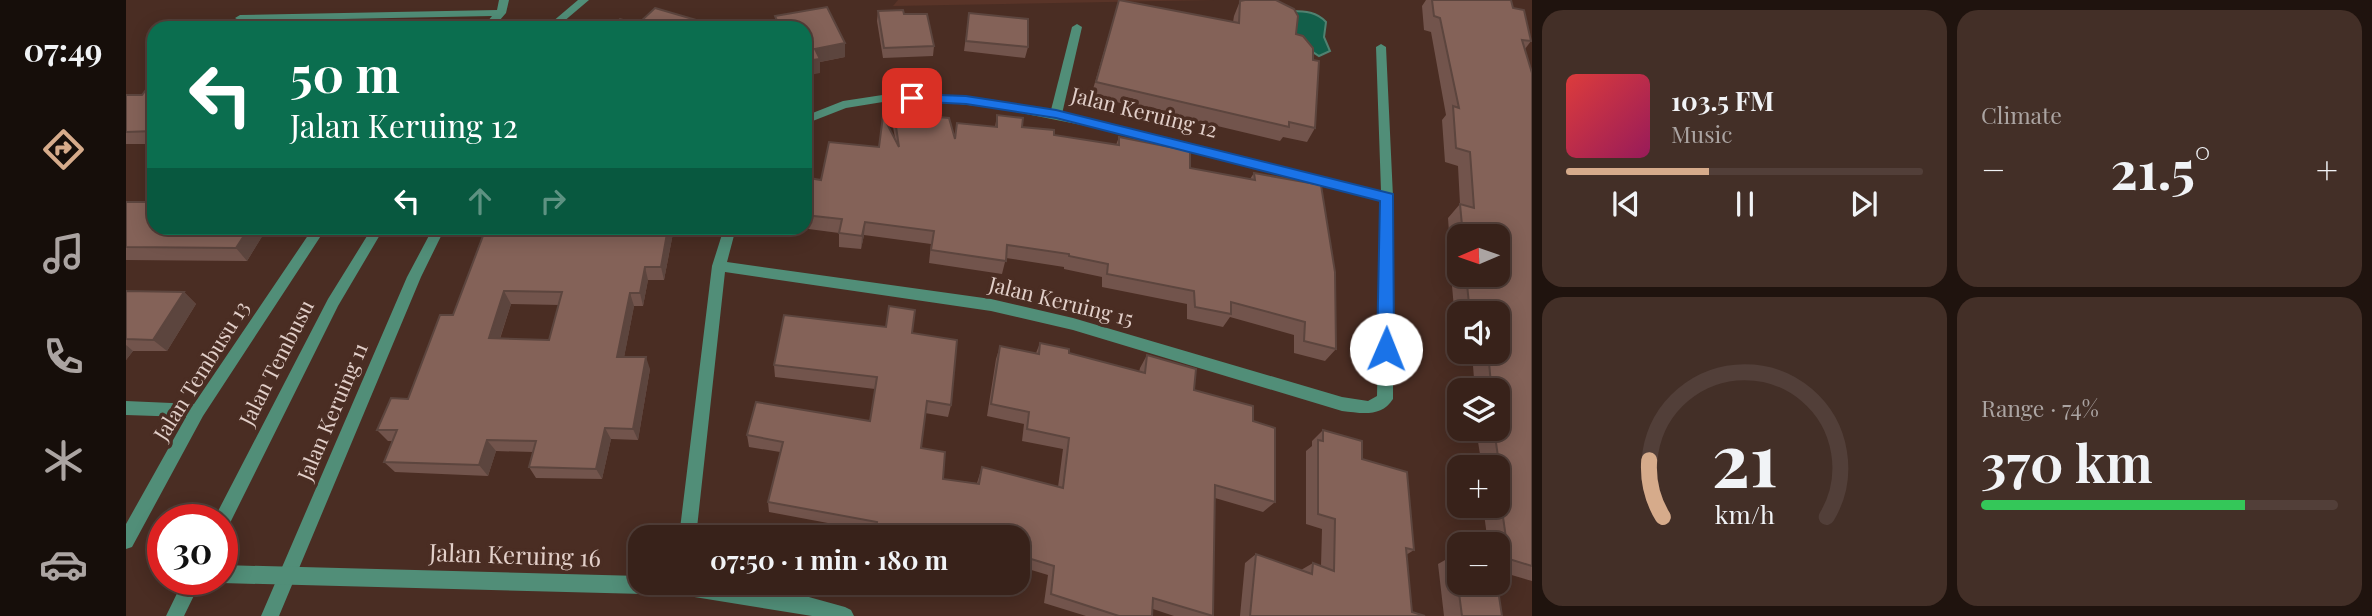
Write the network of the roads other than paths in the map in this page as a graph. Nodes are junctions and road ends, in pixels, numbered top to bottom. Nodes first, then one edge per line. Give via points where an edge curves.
1 (504, 0) edge
2 (584, 0) edge
3 (501, 13) junction
4 (240, 18) dead end
5 (494, 21) edge
6 (558, 21) edge
7 (1077, 27) dead end
8 (1381, 47) dead end
9 (1056, 114) junction
10 (812, 116) edge
11 (1388, 197) junction
12 (315, 235) edge
13 (374, 235) edge
14 (435, 235) edge
15 (728, 235) edge
16 (719, 266) junction
17 (126, 408) edge
18 (198, 411) junction
19 (231, 504) edge
20 (688, 525) edge
21 (126, 541) edge
22 (238, 574) edge
23 (287, 574) junction
24 (628, 583) edge
25 (185, 595) edge
26 (749, 595) edge
27 (175, 616) edge
28 (270, 616) edge
29 (845, 616) edge

1 - 3 street
2 - 6 street
3 - 4 street
3 - 5 street
7 - 9 street
8 - 11 street
9 - 10 street, Jalan Keruing 12 via 966,100 912,98 868,100
9 - 11 street, Jalan Keruing 12
11 - 16 street, Jalan Keruing 15 via 1385,399 1369,408 990,305
12 - 18 street, Jalan Tembusu 13
13 - 19 street, Jalan Tembusu via 333,303
14 - 23 street, Jalan Keruing 11
15 - 16 street
16 - 20 street
17 - 18 street
18 - 21 street, Jalan Tembusu 13
22 - 23 street, Jalan Keruing 16
23 - 24 street, Jalan Keruing 16
23 - 28 street, Jalan Keruing 11
25 - 27 street
26 - 29 street, Jalan Keruing 16

